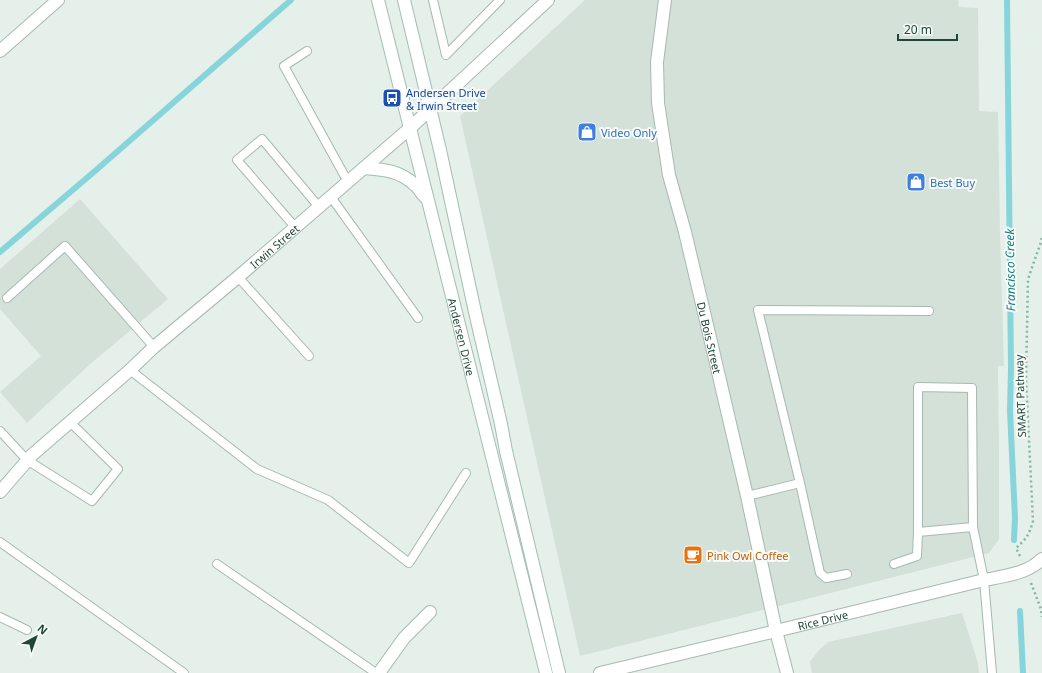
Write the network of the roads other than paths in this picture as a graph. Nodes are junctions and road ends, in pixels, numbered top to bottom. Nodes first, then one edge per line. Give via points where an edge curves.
1 (58, 0) edge
2 (378, 0) edge
3 (404, 0) edge
4 (433, 0) edge
5 (500, 0) edge
6 (548, 0) edge
7 (666, 0) edge
8 (0, 51) edge
9 (307, 51) dead end
10 (430, 110) junction
11 (410, 128) junction
12 (364, 168) junction
13 (348, 182) junction
14 (331, 197) junction
15 (428, 202) junction
16 (319, 207) junction
17 (296, 228) junction
18 (238, 277) junction
19 (7, 298) dead end
20 (929, 311) dead end
21 (418, 318) dead end
22 (154, 347) junction
23 (309, 356) dead end
24 (130, 370) junction
25 (70, 422) junction
26 (0, 431) edge
27 (27, 460) junction
28 (466, 473) dead end
29 (800, 483) junction
30 (0, 492) edge
31 (747, 496) junction
32 (973, 527) junction
33 (918, 532) junction
34 (0, 542) edge
35 (1042, 559) edge
36 (216, 564) dead end
37 (894, 564) dead end
38 (847, 574) dead end
39 (984, 580) junction
40 (430, 612) dead end
41 (0, 617) edge
42 (27, 630) dead end
43 (776, 631) junction
44 (184, 673) edge
45 (376, 673) edge
46 (379, 673) edge
47 (546, 673) edge
48 (559, 673) edge
49 (600, 673) edge
50 (787, 673) edge
51 (992, 673) edge

1 - 8 street
2 - 11 street, Andersen Drive
3 - 10 street, Andersen Drive
4 - 5 lane via 446,55
6 - 10 street, Irwin Street
7 - 31 street, Du Bois Street via 657,62 658,103 669,175 685,232
9 - 13 lane via 284,66
10 - 11 street, Irwin Street
10 - 48 street, Andersen Drive via 474,312
11 - 12 street, Irwin Street
11 - 15 street, Andersen Drive
12 - 13 street, Irwin Street
12 - 15 street via 388,170 401,175 415,185
13 - 14 street, Irwin Street
14 - 16 street, Irwin Street
14 - 21 lane
15 - 47 street, Andersen Drive
16 - 17 street, Irwin Street
16 - 17 lane via 262,139 237,160
17 - 18 street, Irwin Street
18 - 22 street, Irwin Street
18 - 23 lane
19 - 22 lane via 65,246
20 - 29 lane via 758,310
22 - 24 street, Irwin Street
24 - 25 street, Irwin Street
24 - 28 lane via 257,469 328,500 409,563
25 - 27 street, Irwin Street
25 - 27 lane via 118,469 92,501
26 - 27 lane
27 - 30 street, Irwin Street
29 - 31 lane
29 - 38 lane via 820,573 826,578
31 - 43 street, Du Bois Street
32 - 33 lane
32 - 33 lane via 972,388 918,387
32 - 39 lane
33 - 37 lane via 917,556
34 - 44 lane
35 - 39 street, Rice Drive via 1028,569
36 - 45 lane
39 - 43 street, Rice Drive
39 - 51 lane
40 - 46 street via 404,638
41 - 42 lane
43 - 49 street, Rice Drive
43 - 50 street, Du Bois Street

